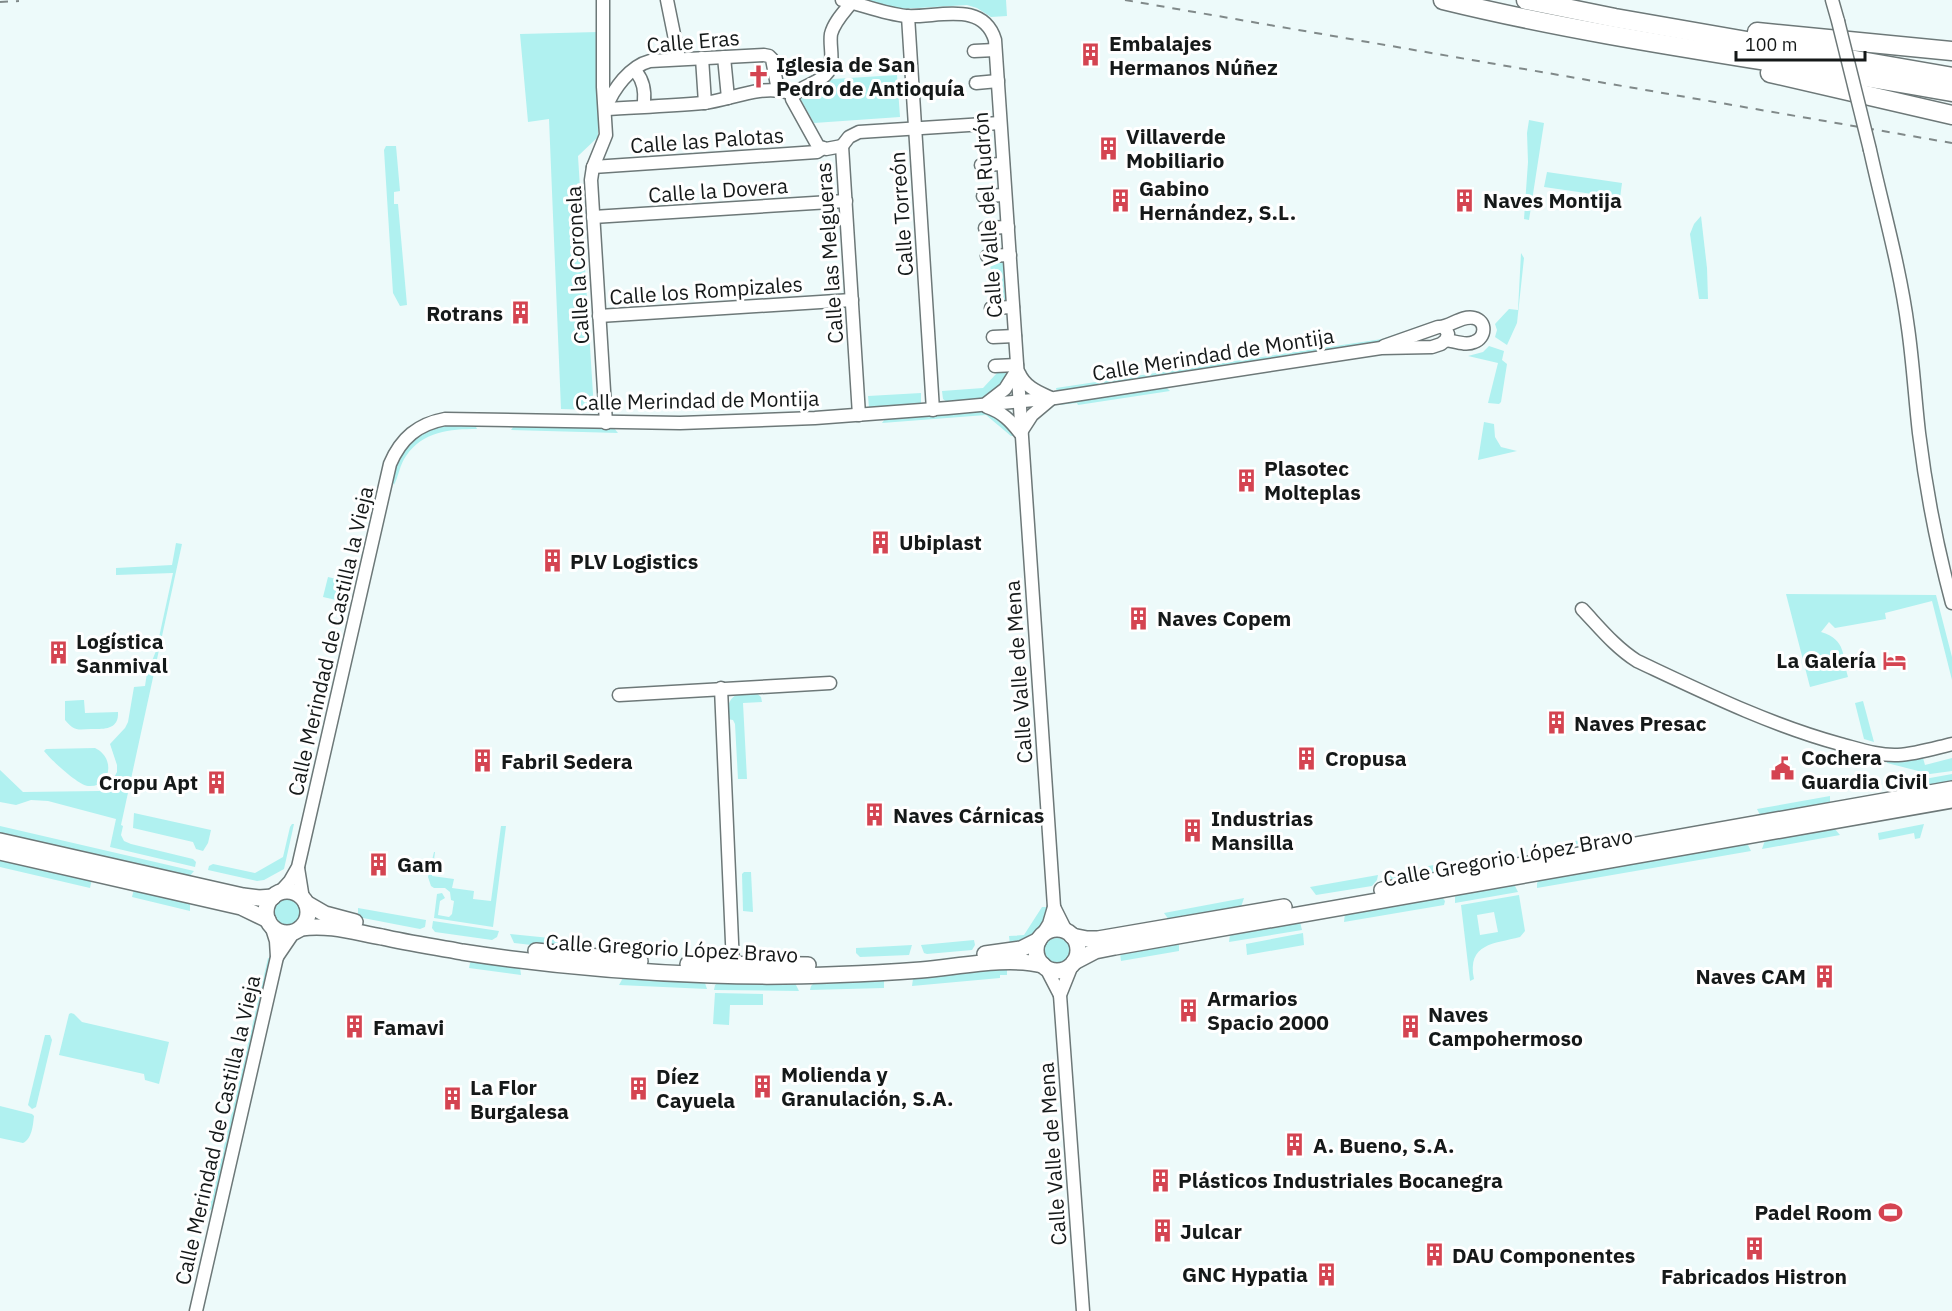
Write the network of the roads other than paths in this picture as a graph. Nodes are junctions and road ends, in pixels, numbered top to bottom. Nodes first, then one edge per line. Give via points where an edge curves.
1 (603, 0) edge
2 (667, 0) edge
3 (1443, 0) edge
4 (1526, 0) edge
5 (1832, 0) edge
6 (847, 1) edge
7 (908, 16) junction
8 (1615, 18) junction
9 (1602, 33) junction
10 (995, 50) junction
11 (974, 51) dead end
12 (1952, 51) edge
13 (724, 57) junction
14 (702, 58) junction
15 (679, 59) junction
16 (637, 73) dead end
17 (1952, 77) edge
18 (998, 81) junction
19 (976, 83) dead end
20 (778, 90) junction
21 (1952, 92) edge
22 (792, 95) junction
23 (728, 98) junction
24 (644, 102) dead end
25 (705, 103) junction
26 (606, 109) junction
27 (1952, 115) edge
28 (1000, 123) junction
29 (915, 128) junction
30 (842, 146) junction
31 (823, 148) junction
32 (1003, 164) junction
33 (981, 165) dead end
34 (593, 167) junction
35 (1005, 195) junction
36 (983, 196) dead end
37 (846, 201) junction
38 (593, 217) junction
39 (1008, 227) junction
40 (985, 228) dead end
41 (1010, 255) junction
42 (987, 256) dead end
43 (852, 300) junction
44 (1013, 307) junction
45 (991, 308) dead end
46 (599, 316) junction
47 (1015, 336) junction
48 (993, 337) dead end
49 (1381, 348) junction
50 (995, 366) dead end
51 (1017, 367) junction
52 (1052, 398) junction
53 (1018, 402) junction
54 (982, 405) junction
55 (933, 410) junction
56 (859, 415) junction
57 (606, 423) junction
58 (414, 430) joint
59 (1020, 433) junction
60 (1952, 603) edge
61 (1582, 609) dead end
62 (830, 683) dead end
63 (721, 688) junction
64 (619, 695) dead end
65 (1952, 744) edge
66 (1952, 789) edge
67 (1952, 800) edge
68 (0, 841) edge
69 (0, 852) edge
70 (297, 867) junction
71 (277, 895) junction
72 (305, 901) junction
73 (1054, 907) junction
74 (270, 922) junction
75 (298, 930) junction
76 (1069, 933) junction
77 (1040, 938) junction
78 (277, 957) junction
79 (1073, 964) junction
80 (733, 965) junction
81 (1044, 967) junction
82 (1060, 994) junction
83 (196, 1311) edge
84 (1083, 1311) edge

1 - 26 street, Calle la Coronela
2 - 15 street
3 - 9 highway
4 - 8 highway
5 - 60 street, bridge via 1896,259 1928,493
6 - 7 street
6 - 22 street via 832,31 828,72
7 - 10 street, Calle Valle del Rudrón via 965,13 981,18 992,31
7 - 29 street, Calle Torreón
8 - 12 highway
8 - 17 highway
9 - 21 highway
9 - 27 highway via 1656,50
10 - 11 street
10 - 18 street, Calle Valle del Rudrón
13 - 14 street, Calle Eras
13 - 20 street, Calle Eras via 769,56
13 - 23 street
14 - 15 street, Calle Eras
14 - 25 street
15 - 26 street, Calle Eras via 639,65 615,90
16 - 24 street via 645,93
18 - 19 street
18 - 28 street, Calle Valle del Rudrón
20 - 22 street
20 - 23 street
22 - 31 street, Calle las Melgueras via 814,140
23 - 25 street
25 - 26 street
26 - 34 street, Calle la Coronela via 605,141
28 - 29 street
28 - 32 street, Calle Valle del Rudrón
29 - 30 street via 859,132
29 - 55 street, Calle Torreón
30 - 31 street, Calle las Melgueras
30 - 37 street, Calle las Melgueras
31 - 34 street, Calle las Palotas via 817,152
32 - 33 street
32 - 35 street, Calle Valle del Rudrón
34 - 38 street, Calle la Coronela
35 - 36 street
35 - 39 street, Calle Valle del Rudrón
37 - 38 street, Calle la Dovera
37 - 43 street, Calle las Melgueras
38 - 46 street, Calle la Coronela
39 - 40 street
39 - 41 street, Calle Valle del Rudrón
41 - 42 street
41 - 44 street, Calle Valle del Rudrón
43 - 46 street, Calle los Rompizales
43 - 56 street, Calle las Melgueras
44 - 45 street
44 - 47 street, Calle Valle del Rudrón
46 - 57 street, Calle la Coronela
47 - 48 street
47 - 51 street, Calle Valle del Rudrón
49 - 49 street, Calle Merindad de Montija via 1431,347 1441,344 1445,334 1438,327
49 - 52 street, Calle Merindad de Montija
50 - 51 street
51 - 52 street via 1023,381
51 - 53 street, Calle Valle del Rudrón
51 - 54 street via 1005,389
52 - 53 street, Calle Merindad de Montija
52 - 59 street via 1032,414
53 - 54 street, Calle Merindad de Montija
53 - 59 street, Calle Valle de Mena
54 - 55 street, Calle Merindad de Montija
54 - 59 street via 1000,412
55 - 56 street, Calle Merindad de Montija
56 - 57 street, Calle Merindad de Montija
57 - 58 street, Calle Merindad de Montija via 445,420
58 - 70 street, Calle Merindad de Castilla la Vieja via 390,464
59 - 73 street, Calle Valle de Mena
61 - 65 street via 1611,641 1637,661 1781,725 1886,754 1913,753
62 - 63 street
63 - 64 street
63 - 80 street, Calle Gregorio López Bravo
66 - 76 main road, Calle Gregorio López Bravo via 1117,936 1092,939
67 - 79 main road, Calle Gregorio López Bravo via 1115,946 1095,951
68 - 71 main road via 243,896
69 - 74 main road via 241,907
70 - 71 street, Calle Merindad de Castilla la Vieja
70 - 72 street, Calle Merindad de Castilla la Vieja
71 - 72 main road via 290,891
71 - 74 main road via 267,907
72 - 75 main road via 308,917
72 - 80 main road, Calle Gregorio López Bravo via 338,918 470,943 594,958
73 - 76 street, Calle Valle de Mena
73 - 77 street, Calle Valle de Mena
74 - 75 main road via 284,933
74 - 78 street, Calle Merindad de Castilla la Vieja
75 - 78 street, Calle Merindad de Castilla la Vieja
75 - 81 main road, Calle Gregorio López Bravo via 332,927 528,961 668,973 803,976 1019,961
76 - 77 main road via 1055,929
76 - 79 main road via 1078,948
77 - 80 main road, Calle Gregorio López Bravo via 1014,950 917,960
77 - 81 main road via 1036,951
78 - 83 street, Calle Merindad de Castilla la Vieja
79 - 81 main road via 1059,971
79 - 82 street, Calle Valle de Mena
81 - 82 street, Calle Valle de Mena
82 - 84 street, Calle Valle de Mena

